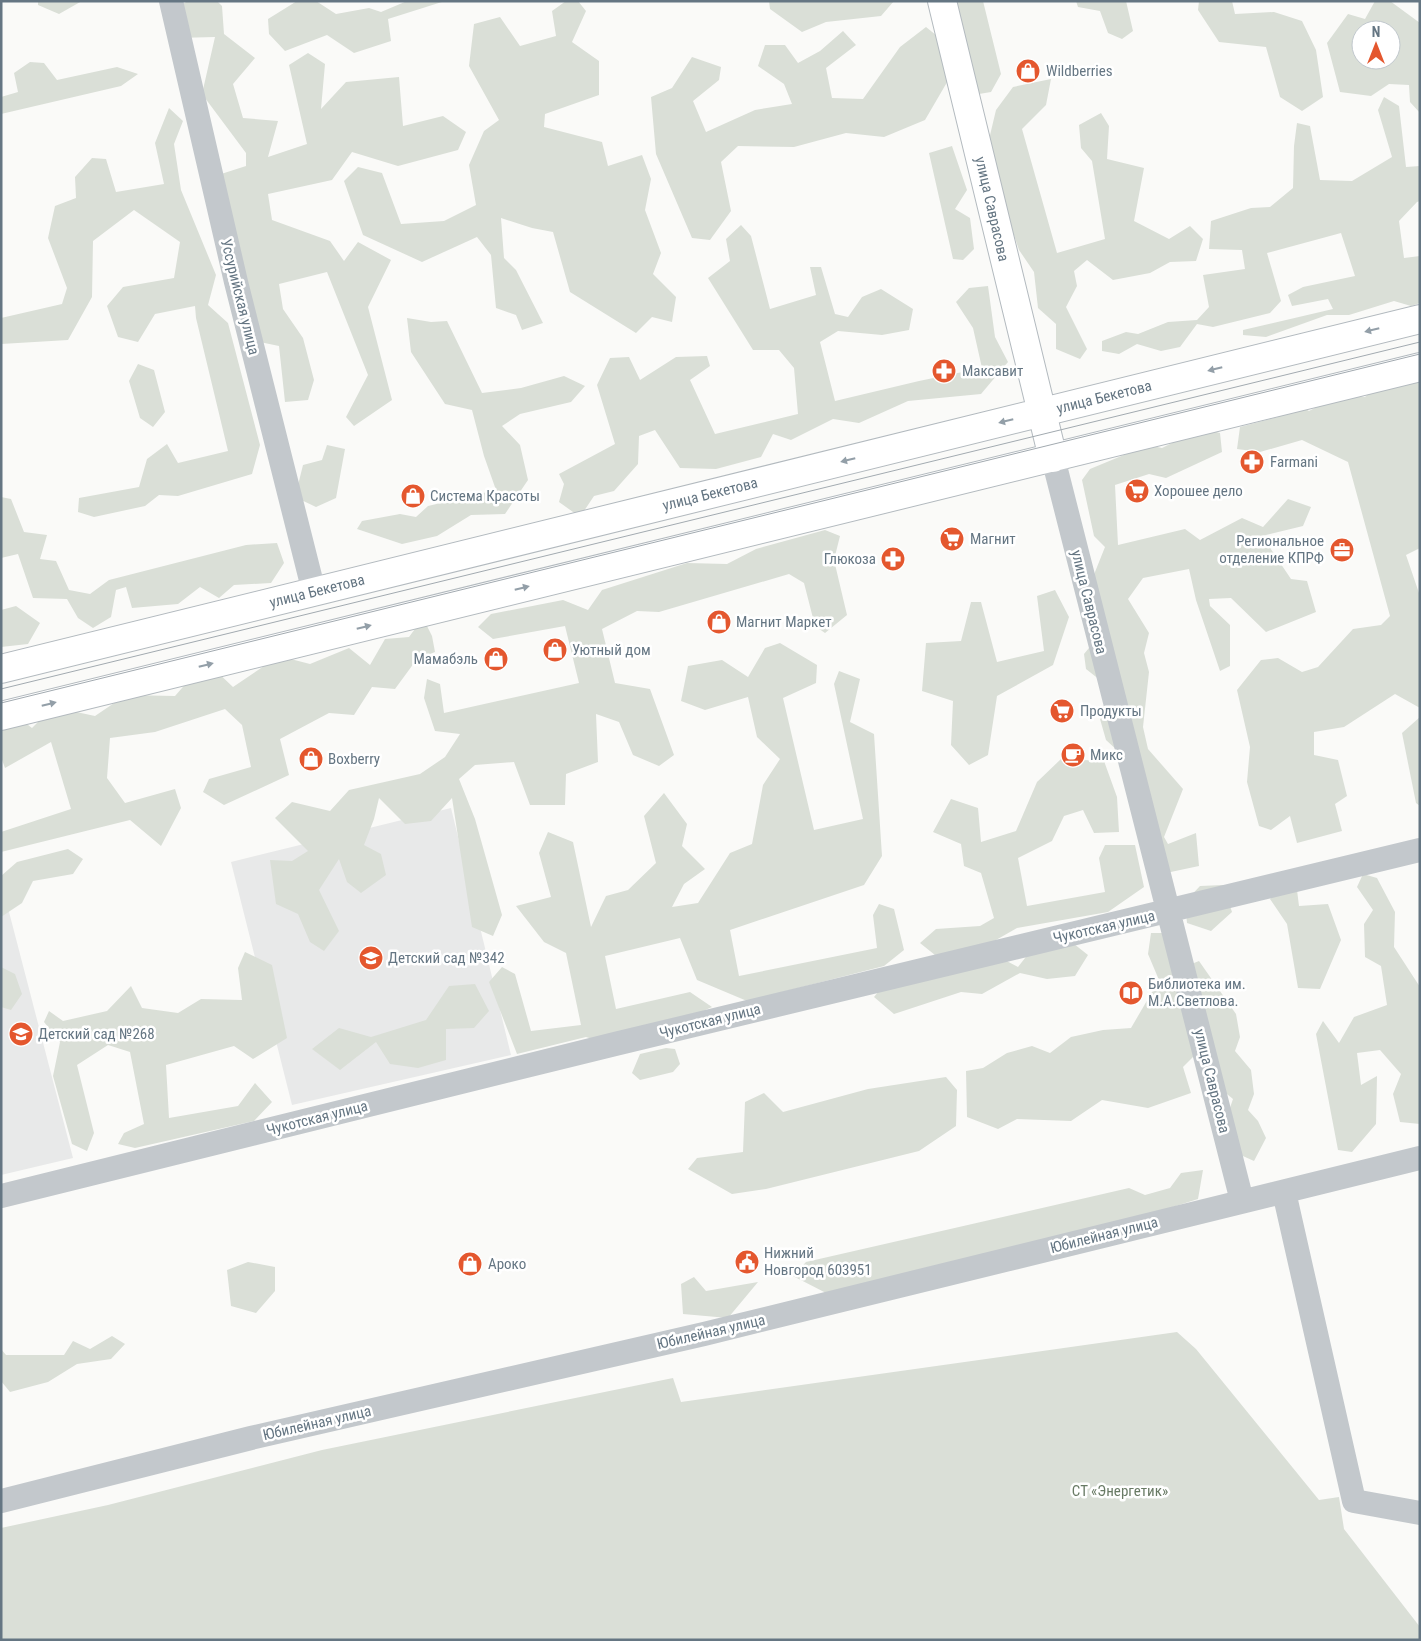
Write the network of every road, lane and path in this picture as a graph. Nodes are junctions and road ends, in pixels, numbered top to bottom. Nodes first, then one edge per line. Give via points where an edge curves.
1 (171, 1) edge
2 (942, 1) edge
3 (1420, 319) edge
4 (1420, 367) edge
5 (1042, 412) junction
6 (1053, 458) junction
7 (314, 592) junction
8 (1, 669) edge
9 (1, 716) edge
10 (1420, 850) edge
11 (1169, 911) junction
12 (1420, 1158) edge
13 (1284, 1192) junction
14 (1, 1196) edge
15 (1242, 1201) junction
16 (1, 1501) edge
17 (1420, 1513) edge

1 - 7 street, Уссурийская улица via 236,282
2 - 5 main road, улица Саврасова
3 -> 5 main road, улица Бекетова
4 - 6 main road
5 - 6 main road, улица Саврасова
5 -> 7 main road, улица Бекетова
9 -> 6 main road
6 - 11 street, улица Саврасова
7 - 8 main road, улица Бекетова
10 - 11 street, Чукотская улица
11 - 14 street, Чукотская улица via 605,1046
11 - 15 street, улица Саврасова
12 - 13 street, Юбилейная улица
13 - 15 street, Юбилейная улица
13 - 17 street via 1354,1501
15 - 16 street, Юбилейная улица via 704,1334 251,1438

